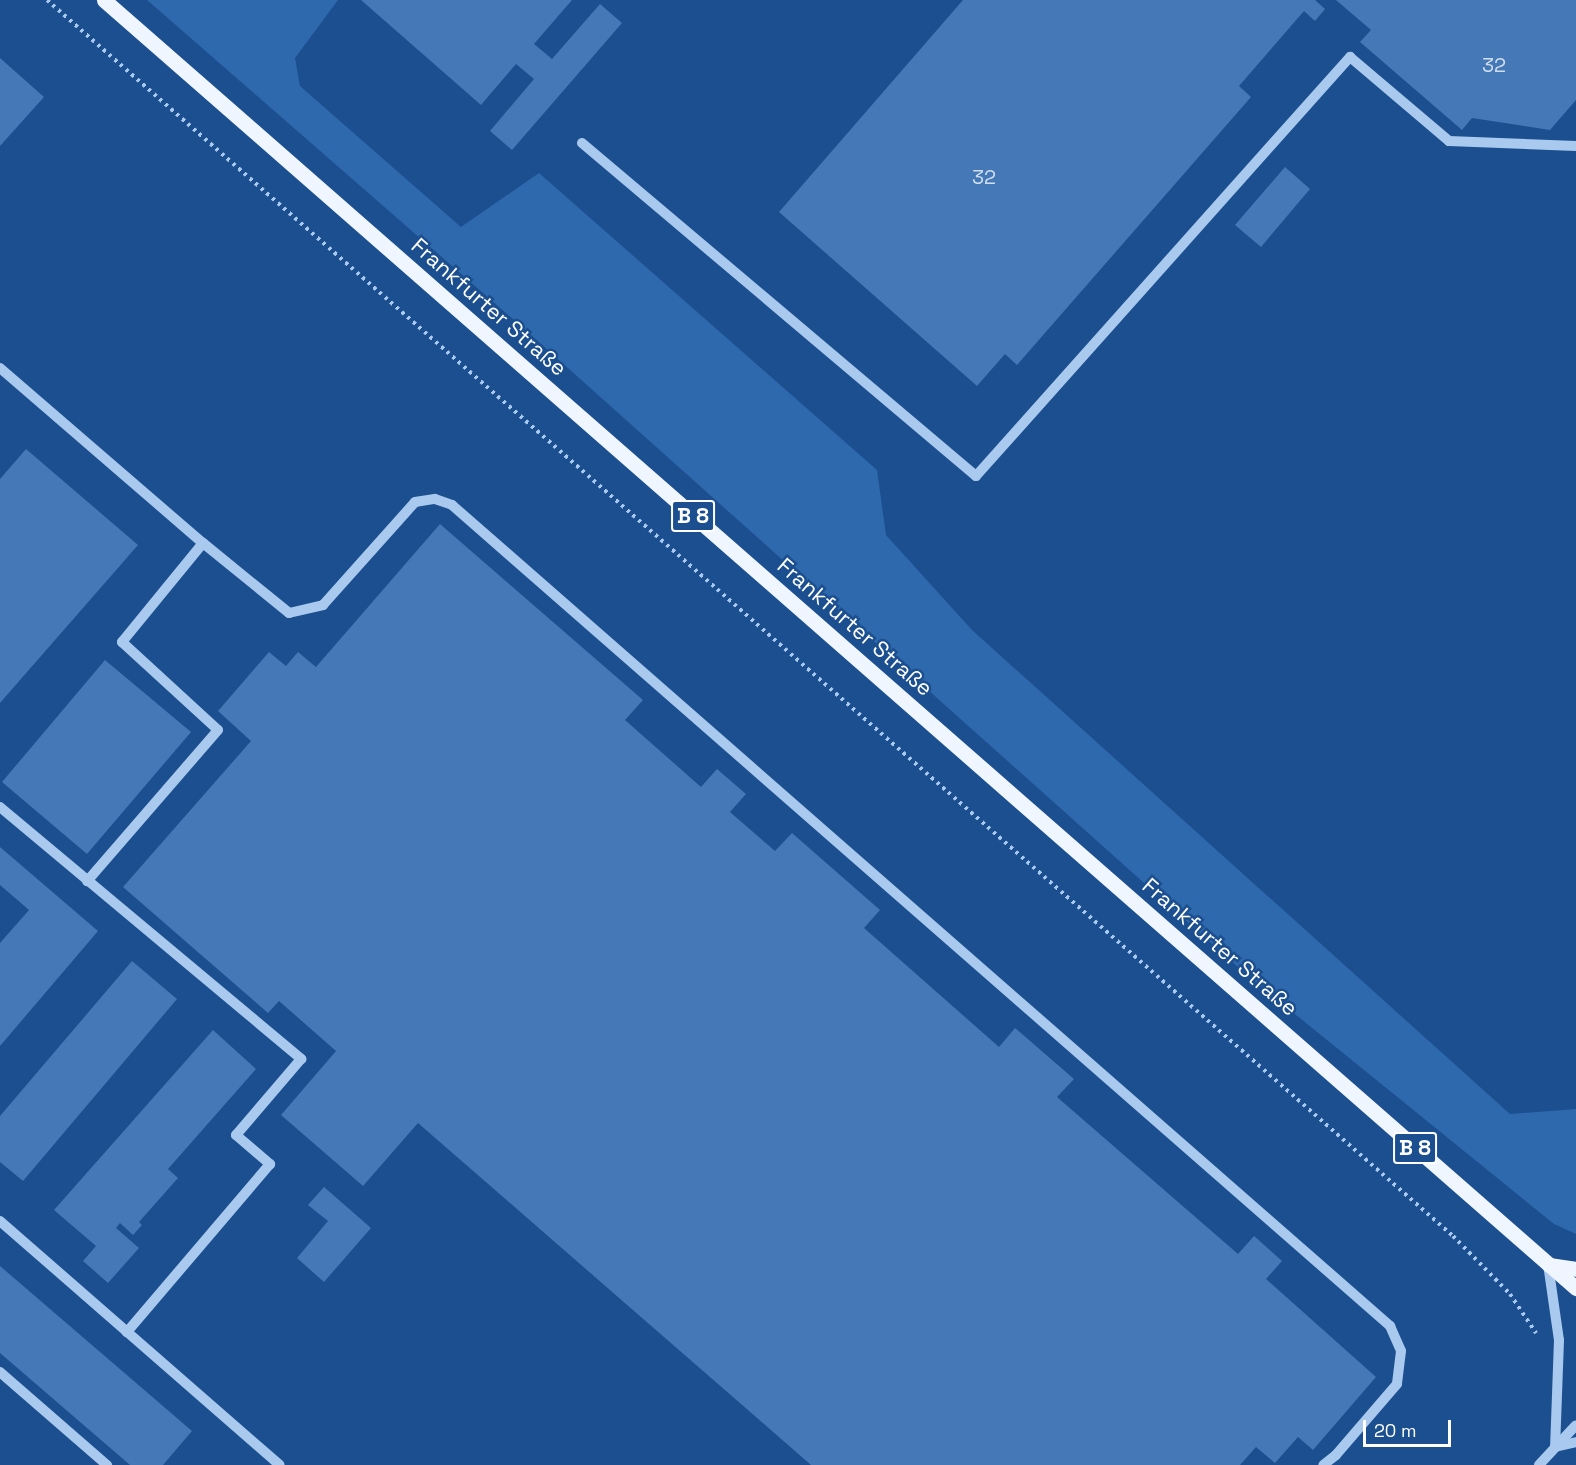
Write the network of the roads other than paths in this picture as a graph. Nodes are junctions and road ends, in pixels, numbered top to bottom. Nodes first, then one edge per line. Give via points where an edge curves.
1 (104, 0) edge
2 (582, 143) dead end
3 (1576, 146) edge
4 (0, 368) edge
5 (203, 543) junction
6 (0, 807) edge
7 (87, 881) junction
8 (0, 1221) edge
9 (1548, 1264) junction
10 (1576, 1269) edge
11 (1576, 1288) edge
12 (127, 1332) junction
13 (0, 1372) edge
14 (1576, 1425) edge
15 (1576, 1442) edge
16 (1555, 1447) junction
17 (107, 1465) edge
18 (280, 1465) edge
19 (1323, 1465) edge
20 (1539, 1465) edge

1 - 9 main road, Frankfurter Straße / B 8
2 - 3 street via 976,476 1350,57 1449,141
4 - 5 street
5 - 7 street via 122,642 218,730
5 - 19 street via 289,613 323,605 415,502 435,500 452,505 1390,1326 1401,1352 1397,1384
6 - 7 street
7 - 12 street via 301,1059 236,1135 270,1164
8 - 12 street
9 - 10 main road
9 - 11 main road, Frankfurter Straße / B 8
9 - 16 street via 1559,1340
12 - 18 street
13 - 17 street
14 - 16 street
15 - 16 street
16 - 20 street

